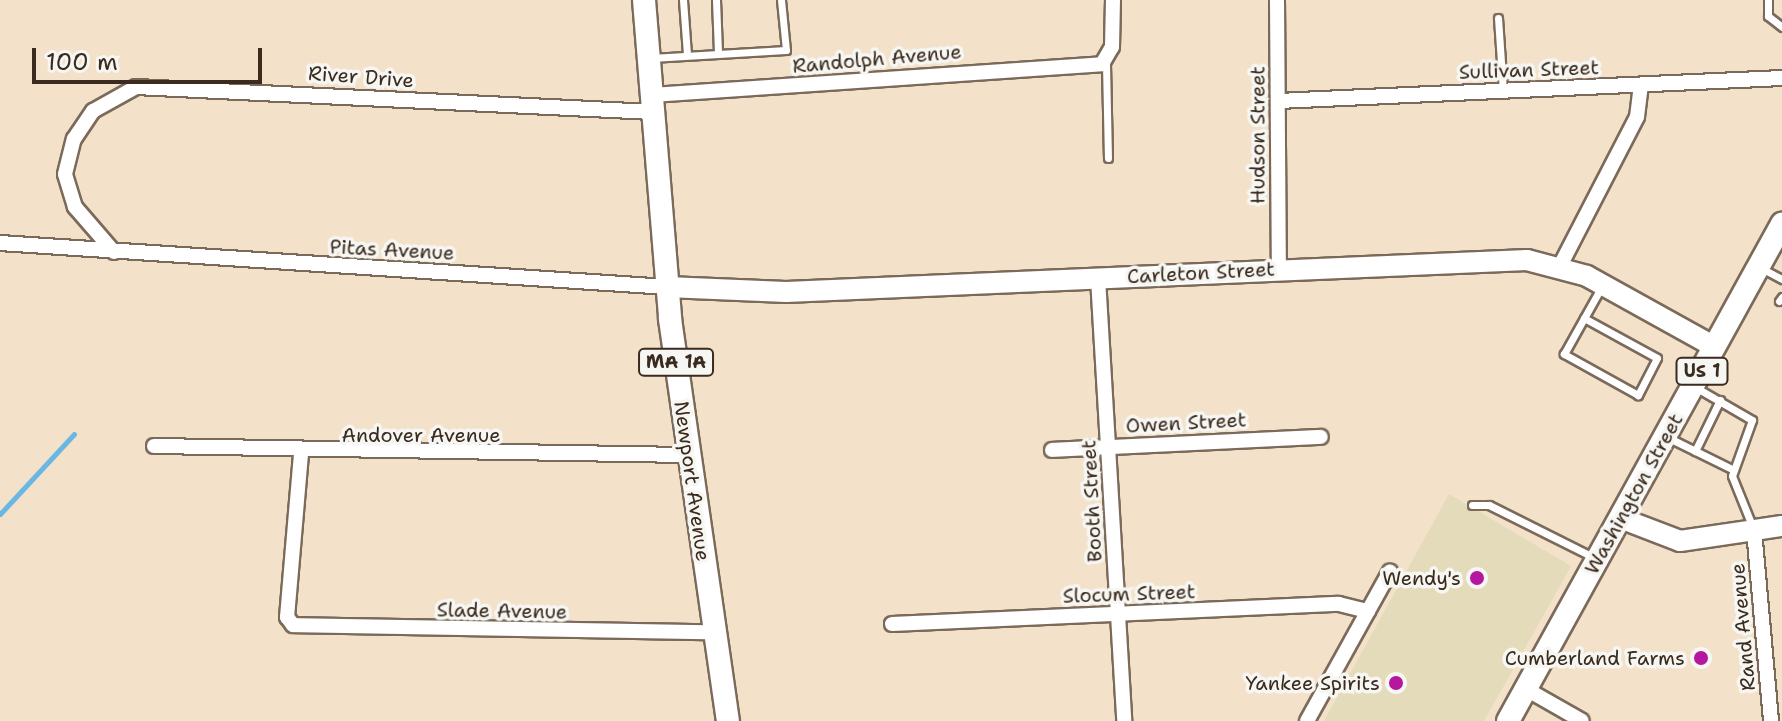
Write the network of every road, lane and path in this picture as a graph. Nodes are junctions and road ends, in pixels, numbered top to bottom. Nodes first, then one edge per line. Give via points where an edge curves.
1 (644, 0) edge
2 (781, 0) edge
3 (1113, 0) edge
4 (1277, 0) edge
5 (1768, 0) edge
6 (713, 4) edge
7 (687, 5) edge
8 (1498, 18) dead end
9 (1782, 27) edge
10 (718, 53) junction
11 (687, 55) junction
12 (649, 59) junction
13 (1106, 62) junction
14 (1782, 78) edge
15 (1641, 86) junction
16 (1503, 92) junction
17 (1278, 101) junction
18 (652, 104) junction
19 (1108, 158) dead end
20 (1782, 224) edge
21 (0, 243) edge
22 (114, 252) junction
23 (1560, 266) junction
24 (1759, 267) junction
25 (1279, 270) junction
26 (1098, 278) junction
27 (1782, 279) edge
28 (1603, 284) junction
29 (667, 287) junction
30 (1584, 318) junction
31 (1715, 347) junction
32 (1693, 386) junction
33 (1720, 400) junction
34 (1665, 436) junction
35 (1321, 437) dead end
36 (154, 446) dead end
37 (1109, 447) junction
38 (1052, 450) dead end
39 (1695, 451) junction
40 (301, 454) junction
41 (688, 455) junction
42 (1732, 469) junction
43 (1472, 505) dead end
44 (1620, 518) junction
45 (1782, 526) edge
46 (1754, 530) junction
47 (1598, 560) junction
48 (1390, 571) dead end
49 (1368, 611) junction
50 (1119, 615) junction
51 (892, 624) dead end
52 (715, 632) junction
53 (1526, 689) junction
54 (728, 721) edge
55 (1124, 721) edge
56 (1307, 721) edge
57 (1508, 721) edge
58 (1582, 721) edge
59 (1771, 721) edge

1 - 12 main road, Newport Avenue / MA 1A
2 - 10 lane via 786,50
3 - 13 street
4 - 17 street, Hudson Street
5 - 9 lane via 1768,16
6 - 10 lane
7 - 11 lane
8 - 16 lane
10 - 11 lane
11 - 12 lane
12 - 18 main road, Newport Avenue / MA 1A
13 - 18 street, Randolph Avenue
13 - 19 lane
14 - 15 street, Sullivan Street
15 - 16 street, Sullivan Street
15 - 23 street via 1637,117
16 - 17 street, Sullivan Street
17 - 25 street, Hudson Street
18 - 22 street, River Drive via 136,87 93,111 74,139 65,174 75,207
18 - 29 main road, Newport Avenue / MA 1A
20 - 24 main road, Washington Street / US 1
21 - 22 street, Pitas Avenue
22 - 29 street, Pitas Avenue
23 - 25 street, Carleton Street via 1507,259
23 - 28 street, Carleton Street
24 - 27 lane
24 - 31 main road, Washington Street / US 1
25 - 26 street, Carleton Street
26 - 29 street, Carleton Street via 786,292
26 - 37 street, Booth Street
28 - 30 lane
28 - 31 street, Carleton Street
29 - 41 main road, Newport Avenue / MA 1A
30 - 30 lane via 1564,354 1638,395 1657,358
31 - 32 main road, Washington Street / US 1
32 - 33 lane
32 - 34 main road, Washington Street / US 1
33 - 39 lane
33 - 42 lane via 1752,420
34 - 39 lane
34 - 44 main road, Washington Street / US 1
35 - 37 street, Owen Street
36 - 40 street, Andover Avenue
37 - 38 street, Owen Street
37 - 50 street, Booth Street
39 - 42 lane
40 - 41 street, Andover Avenue
40 - 52 street, Slade Avenue via 290,622 318,630
41 - 52 main road, Newport Avenue / MA 1A
42 - 46 lane
43 - 47 lane via 1489,505
44 - 46 street via 1680,541
44 - 47 main road, Washington Street / US 1
45 - 46 street
46 - 59 street, Rand Avenue
47 - 53 main road, Washington Street / US 1
48 - 49 street
49 - 50 street, Slocum Street via 1339,604
49 - 56 street
50 - 51 street, Slocum Street
50 - 55 street, Booth Street
52 - 54 main road, Newport Avenue / MA 1A
53 - 57 main road, Washington Street / US 1
53 - 58 street

